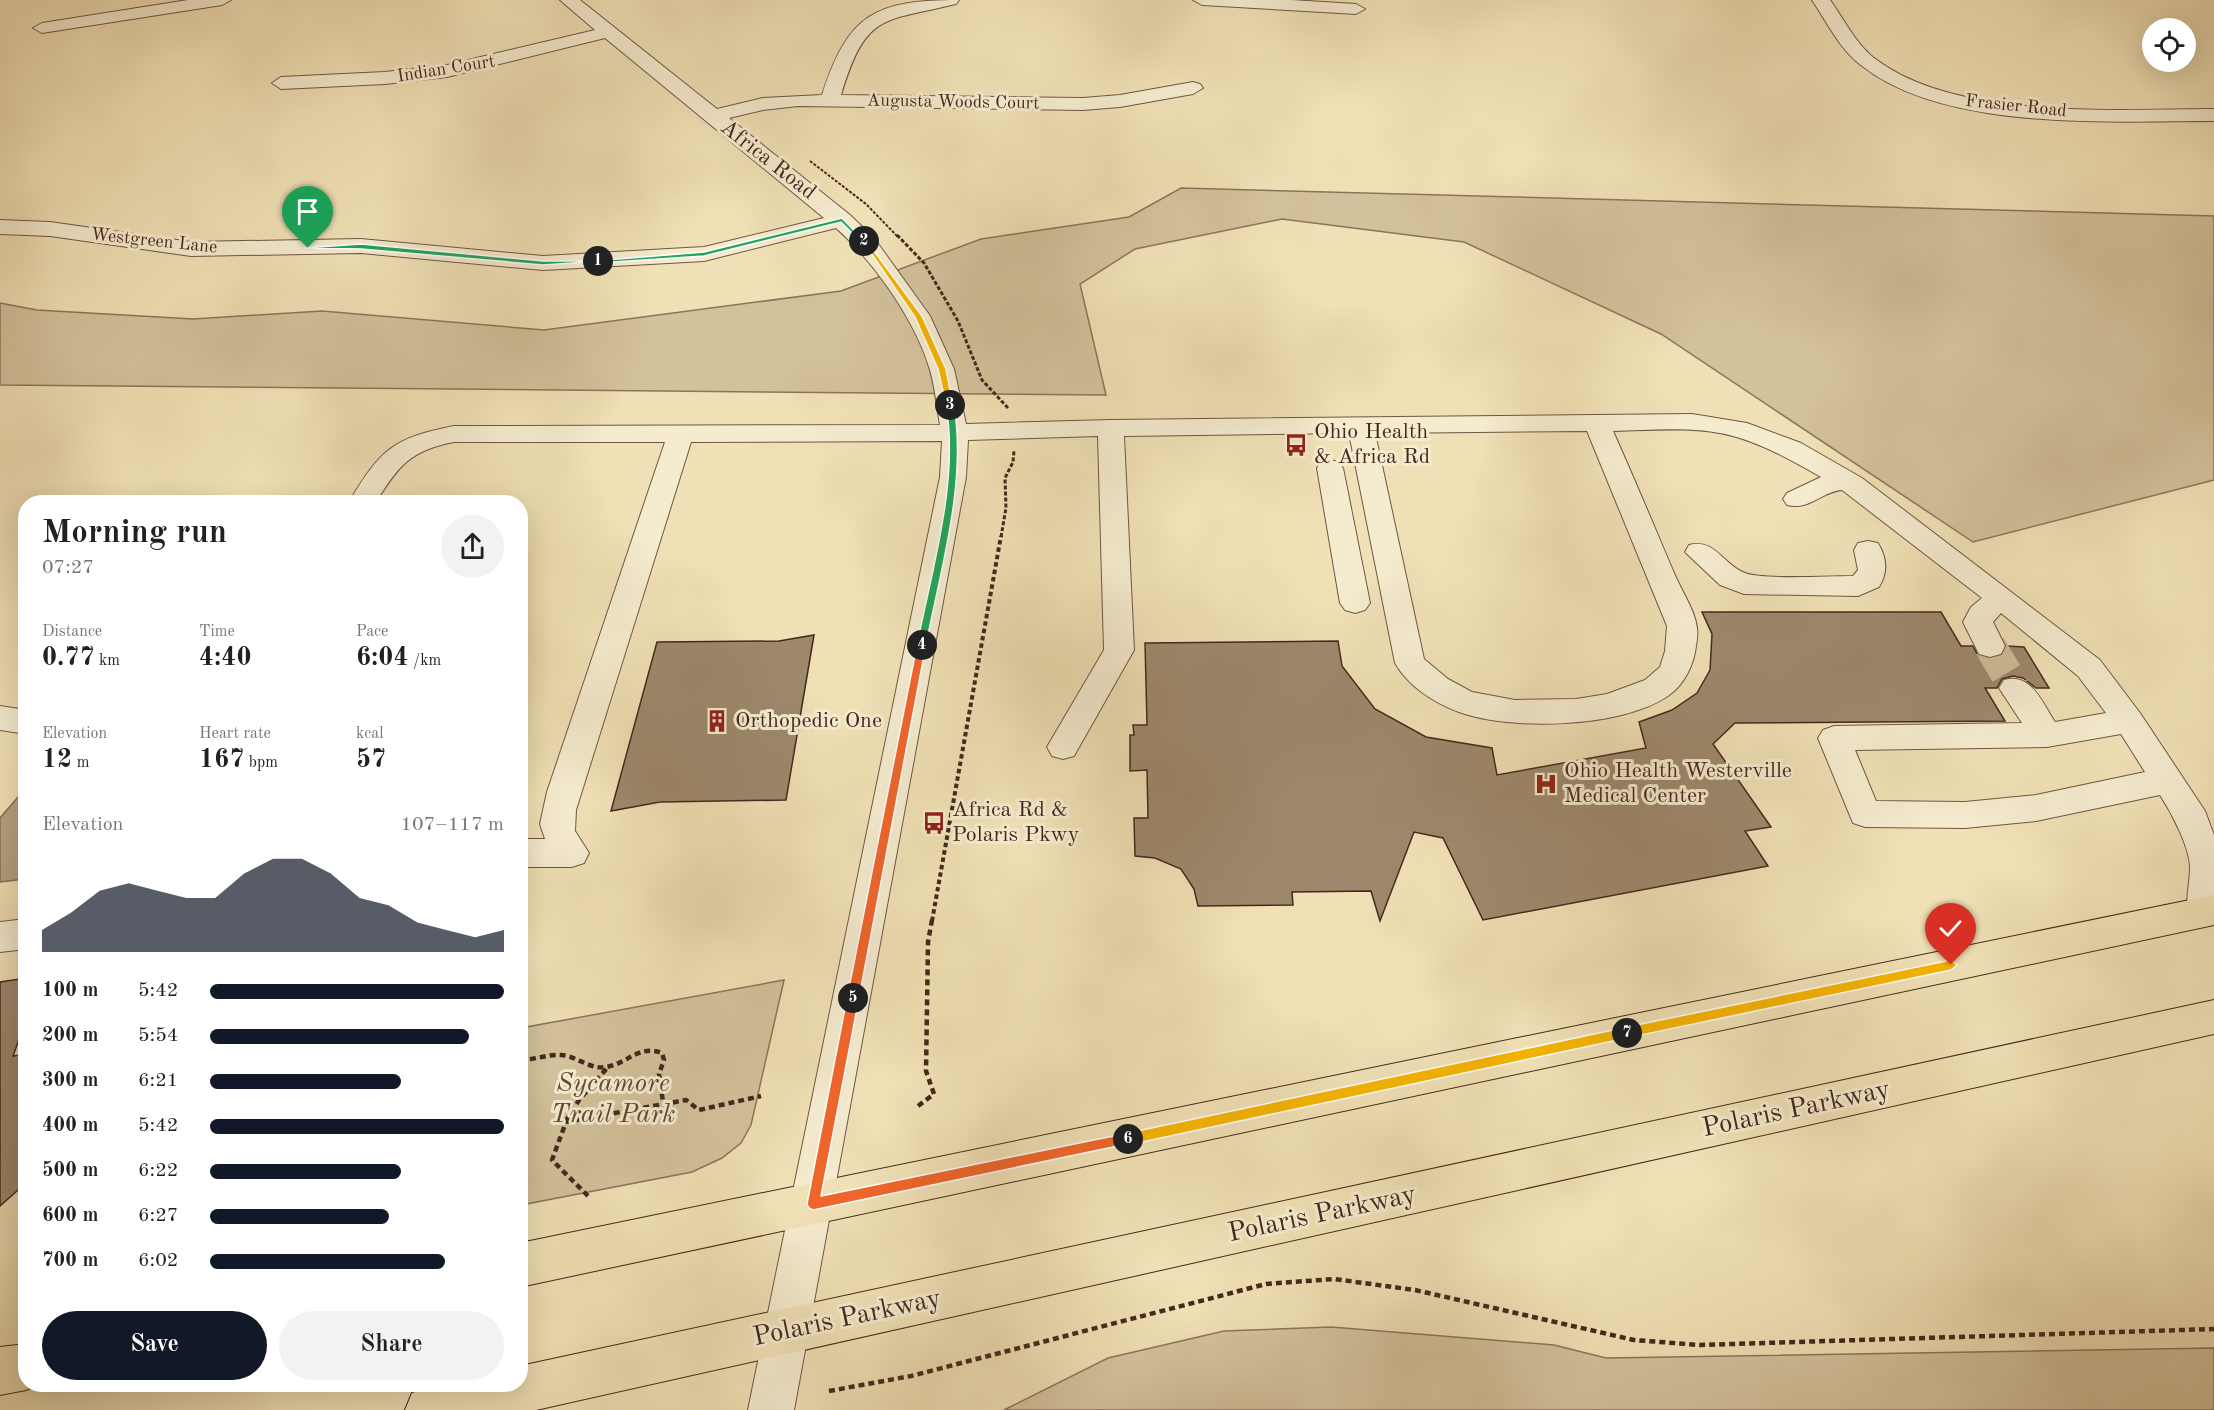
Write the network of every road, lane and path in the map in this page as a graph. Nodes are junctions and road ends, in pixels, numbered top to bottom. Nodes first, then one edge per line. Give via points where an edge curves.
1 (222, 0) edge
2 (569, 0) edge
3 (884, 0) edge
4 (950, 0) edge
5 (1202, 0) edge
6 (1821, 0) edge
7 (1356, 9) dead end
8 (904, 10) junction
9 (42, 28) dead end
10 (607, 32) junction
11 (281, 83) dead end
12 (1194, 88) dead end
13 (830, 99) junction
14 (2214, 115) edge
15 (713, 116) junction
16 (842, 220) junction
17 (0, 227) edge
18 (1597, 423) junction
19 (1360, 425) junction
20 (1111, 428) junction
21 (955, 433) junction
22 (680, 435) junction
23 (1014, 452) dead end
24 (1330, 468) dead end
25 (1842, 478) junction
26 (367, 495) edge
27 (1797, 499) dead end
28 (1868, 550) dead end
29 (1699, 552) dead end
30 (1387, 553) junction
31 (1346, 554) junction
32 (2001, 597) junction
33 (1355, 603) dead end
34 (1990, 646) tunnel mouth
35 (2015, 688) tunnel mouth
36 (0, 718) edge
37 (18, 721) edge
38 (2129, 721) junction
39 (2047, 735) junction
40 (1063, 747) dead end
41 (2169, 780) junction
42 (2201, 820) edge
43 (528, 853) edge
44 (2209, 911) edge
45 (18, 935) edge
46 (0, 937) edge
47 (2214, 1017) edge
48 (528, 1059) edge
49 (607, 1067) junction
50 (760, 1096) dead end
51 (663, 1102) junction
52 (918, 1106) dead end
53 (566, 1122) junction
54 (588, 1197) dead end
55 (813, 1204) junction
56 (528, 1263) edge
57 (2214, 1329) edge
58 (787, 1332) junction
59 (18, 1368) edge
60 (0, 1371) edge
61 (528, 1388) edge
62 (829, 1391) dead end
63 (512, 1392) edge
64 (429, 1410) edge
65 (771, 1410) edge

1 - 9 street
2 - 10 street, Africa Road
3 - 8 street
4 - 8 street
5 - 7 street
6 - 14 street, Frasier Road via 1869,63 1903,82 1949,98 2026,111
8 - 13 street via 884,17 857,35
10 - 11 street, Indian Court via 447,71
10 - 15 street, Africa Road
12 - 13 street, Augusta Woods Court via 1083,104
13 - 15 street, Augusta Woods Court via 780,101
15 - 16 street, Africa Road
16 - 17 street, Westgreen Lane via 704,254 543,263 361,246 191,249 50,229
16 - 21 street, Africa Road via 866,243 918,316 947,385
18 - 19 street
18 - 25 street via 1692,422 1738,429 1792,449
18 - 30 street via 1682,626 1682,647 1671,675 1651,692 1612,707 1501,711 1471,704 1430,684 1410,663
19 - 20 street
19 - 30 street
20 - 21 street
20 - 40 street via 1119,650
21 - 22 street
21 - 55 street, Africa Road via 953,477
22 - 26 street via 454,434 423,440 399,452 382,469
22 - 43 street via 555,824 560,840 572,853
23 - 52 path via 1005,478 1006,508 928,942 926,1071 934,1094
24 - 31 street
25 - 27 street
25 - 32 street
28 - 29 street via 1872,570 1869,580 1858,586 1744,584 1730,578
30 - 31 street
31 - 33 street
32 - 34 street via 1980,614 1978,622
32 - 38 street via 2089,668
35 - 39 street
36 - 37 street
38 - 39 street
38 - 41 street
39 - 41 street via 1833,738 1865,814 1965,815 2036,808
41 - 42 street
42 - 44 street via 2208,865
44 - 55 main road
45 - 46 street
47 - 58 main road, Polaris Parkway
48 - 49 path via 558,1055
49 - 51 path via 645,1049 662,1053
49 - 53 path
50 - 51 path via 699,1110 686,1100
51 - 53 path
53 - 54 path via 552,1160
55 - 56 main road
55 - 58 street, Africa Road
57 - 62 path via 1700,1345 1634,1340 1415,1290 1334,1280 1266,1284 911,1377
58 - 61 main road, Polaris Parkway
58 - 65 street, Africa Road
59 - 60 main road
63 - 64 main road, Polaris Parkway

